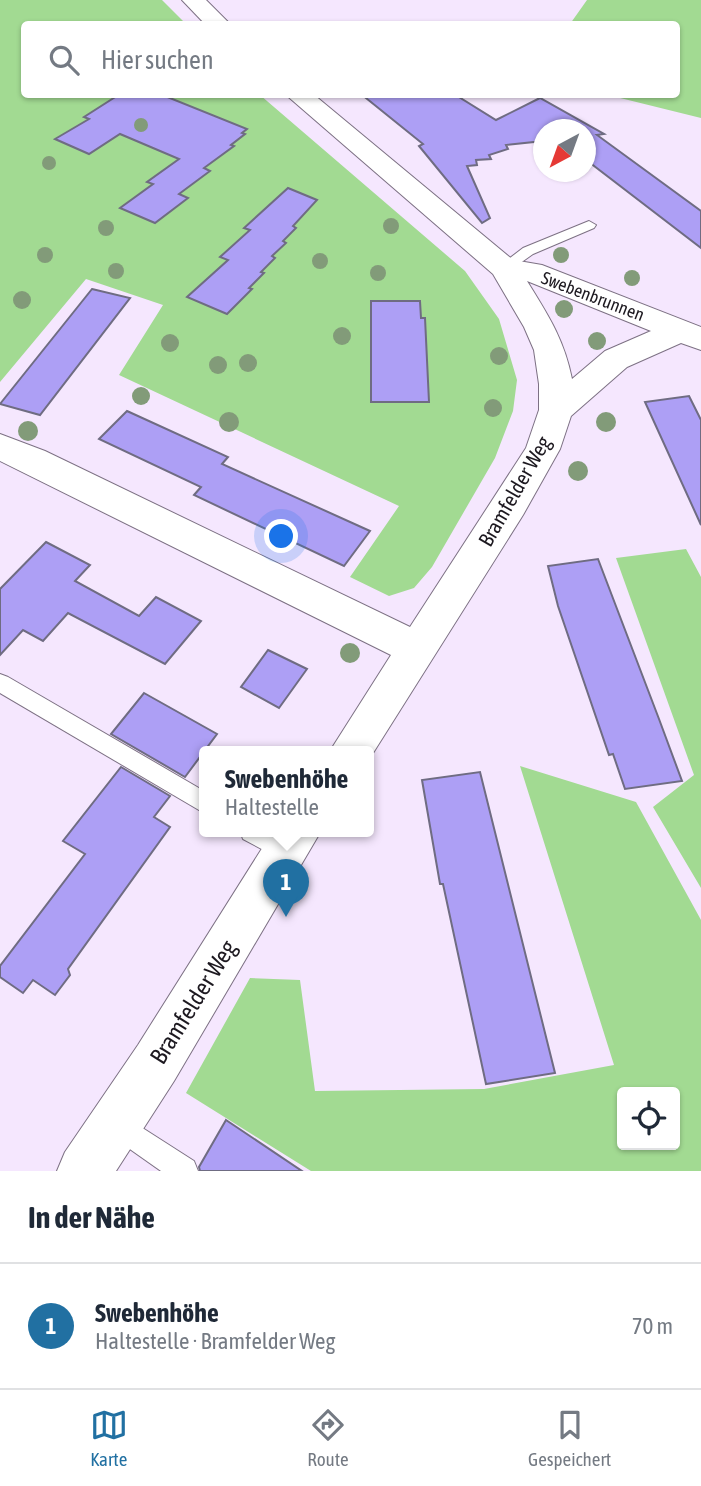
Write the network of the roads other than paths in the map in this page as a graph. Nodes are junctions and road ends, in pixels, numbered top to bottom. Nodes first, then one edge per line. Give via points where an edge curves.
1 (192, 0) edge
2 (215, 21) edge
3 (302, 98) edge
4 (589, 225) dead end
5 (504, 268) junction
6 (691, 335) edge
7 (556, 410) junction
8 (0, 447) edge
9 (417, 649) junction
10 (1, 683) edge
11 (354, 746) edge
12 (199, 800) edge
13 (279, 838) edge
14 (116, 1123) junction
15 (84, 1171) edge
16 (184, 1171) edge

1 - 2 street
3 - 5 street, Bramfelder Weg
4 - 5 lane via 528,251
5 - 6 street, Swebenbrunnen via 531,272
5 - 7 street, Bramfelder Weg via 550,350
6 - 7 street, Swebenbrunnen via 616,359
7 - 9 street, Bramfelder Weg via 543,449 517,494
8 - 9 street
9 - 11 street, Bramfelder Weg
10 - 12 lane
13 - 14 street, Bramfelder Weg
14 - 15 street, Bramfelder Weg
14 - 16 lane

